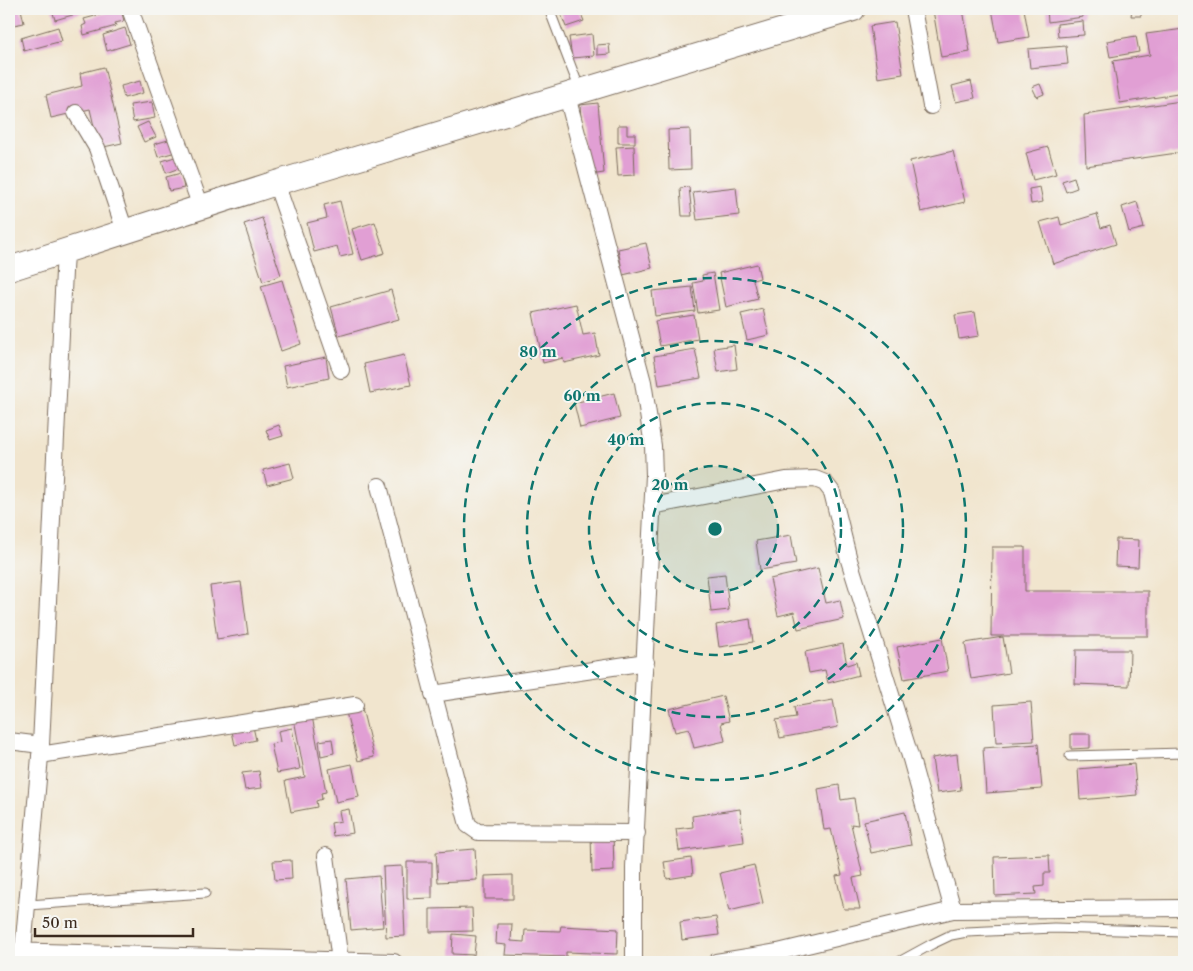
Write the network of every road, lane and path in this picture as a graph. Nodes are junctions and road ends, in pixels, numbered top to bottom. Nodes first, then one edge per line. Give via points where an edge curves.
1 (130, 9) edge
2 (549, 9) edge
3 (853, 9) edge
4 (913, 9) edge
5 (574, 94) junction
6 (930, 106) dead end
7 (76, 113) dead end
8 (276, 183) junction
9 (201, 207) junction
10 (125, 231) junction
11 (65, 251) junction
12 (9, 269) edge
13 (341, 370) dead end
14 (379, 486) dead end
15 (652, 506) junction
16 (646, 662) junction
17 (433, 694) junction
18 (355, 705) dead end
19 (9, 741) edge
20 (40, 750) junction
21 (1184, 753) edge
22 (1070, 756) dead end
23 (637, 833) junction
24 (326, 856) dead end
25 (206, 892) dead end
26 (28, 905) junction
27 (1184, 908) edge
28 (953, 910) junction
29 (1184, 932) edge
30 (18, 955) edge
31 (340, 961) junction
32 (394, 962) edge
33 (634, 962) edge
34 (716, 962) edge
35 (899, 962) edge

1 - 9 street
2 - 5 lane
3 - 5 street
4 - 6 street
5 - 8 street
5 - 15 street via 643,382 652,446
7 - 10 street via 97,148
8 - 9 street
8 - 13 street
9 - 10 street
10 - 11 street
11 - 12 street
11 - 20 street
14 - 17 street
15 - 16 street
15 - 28 street via 786,480 815,479 829,486
16 - 17 street
16 - 23 street
17 - 23 street via 471,829 478,832
18 - 20 street
19 - 20 street
20 - 26 street
21 - 22 lane
23 - 33 street
24 - 31 street
25 - 26 lane
26 - 30 street
27 - 28 street
28 - 34 street via 778,952
29 - 35 lane via 1054,928 967,932 952,935
30 - 31 street
31 - 32 street

